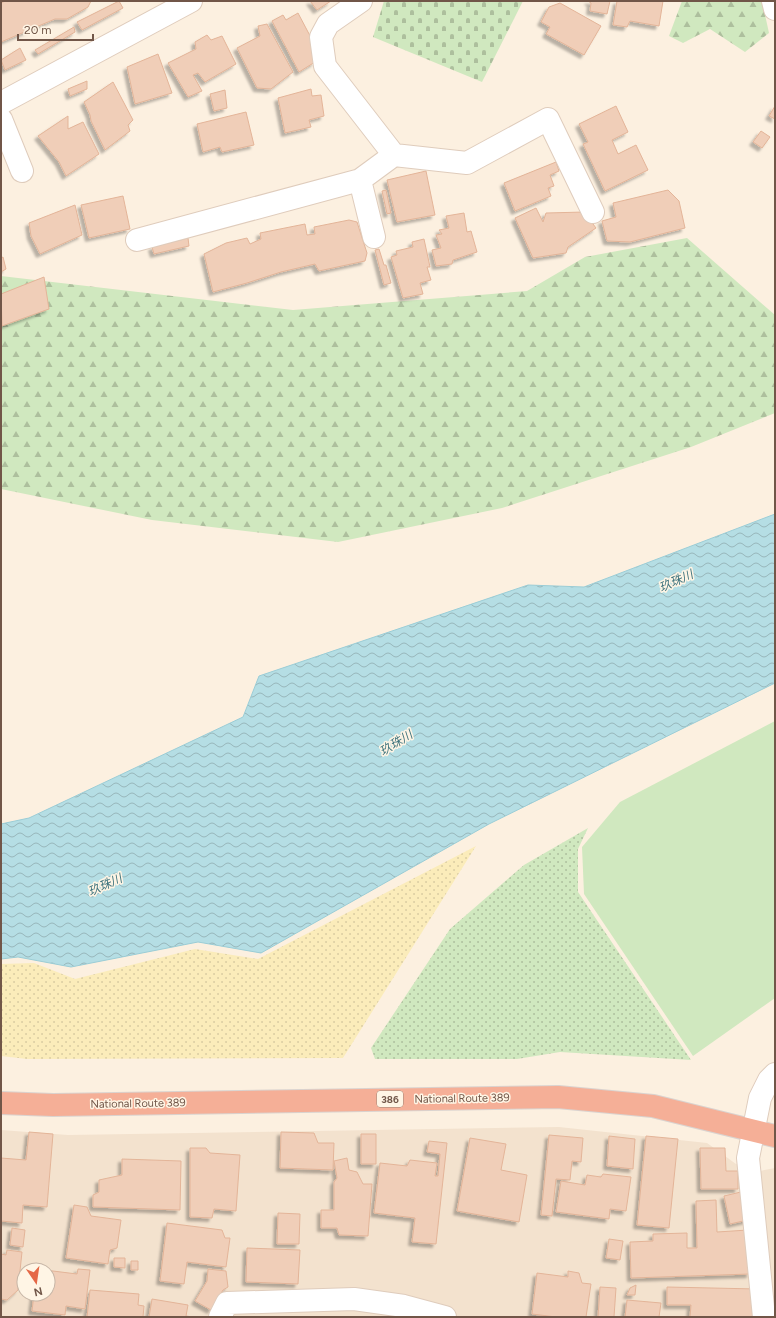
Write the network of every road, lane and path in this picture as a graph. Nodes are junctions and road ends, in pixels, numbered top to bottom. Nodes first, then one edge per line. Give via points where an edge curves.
1 (191, 1) edge
2 (361, 1) edge
3 (773, 1) edge
4 (775, 9) edge
5 (1, 103) edge
6 (1, 119) edge
7 (394, 155) junction
8 (22, 171) dead end
9 (360, 180) junction
10 (593, 212) dead end
11 (374, 237) dead end
12 (137, 240) dead end
13 (775, 1074) edge
14 (1, 1104) edge
15 (753, 1130) junction
16 (775, 1136) edge
17 (220, 1317) edge
18 (445, 1317) edge
19 (764, 1317) edge

1 - 5 street
2 - 7 street via 328,24 321,37 325,66
3 - 4 street
6 - 8 street
7 - 9 street
7 - 10 street via 467,163 548,119
9 - 11 street
9 - 12 street
13 - 15 street via 760,1098
14 - 15 highway, National Route 389 / 386 via 558,1097 653,1106
15 - 16 highway, National Route 389 / 386
15 - 19 street via 748,1158
17 - 18 street via 227,1303 354,1299 404,1306

